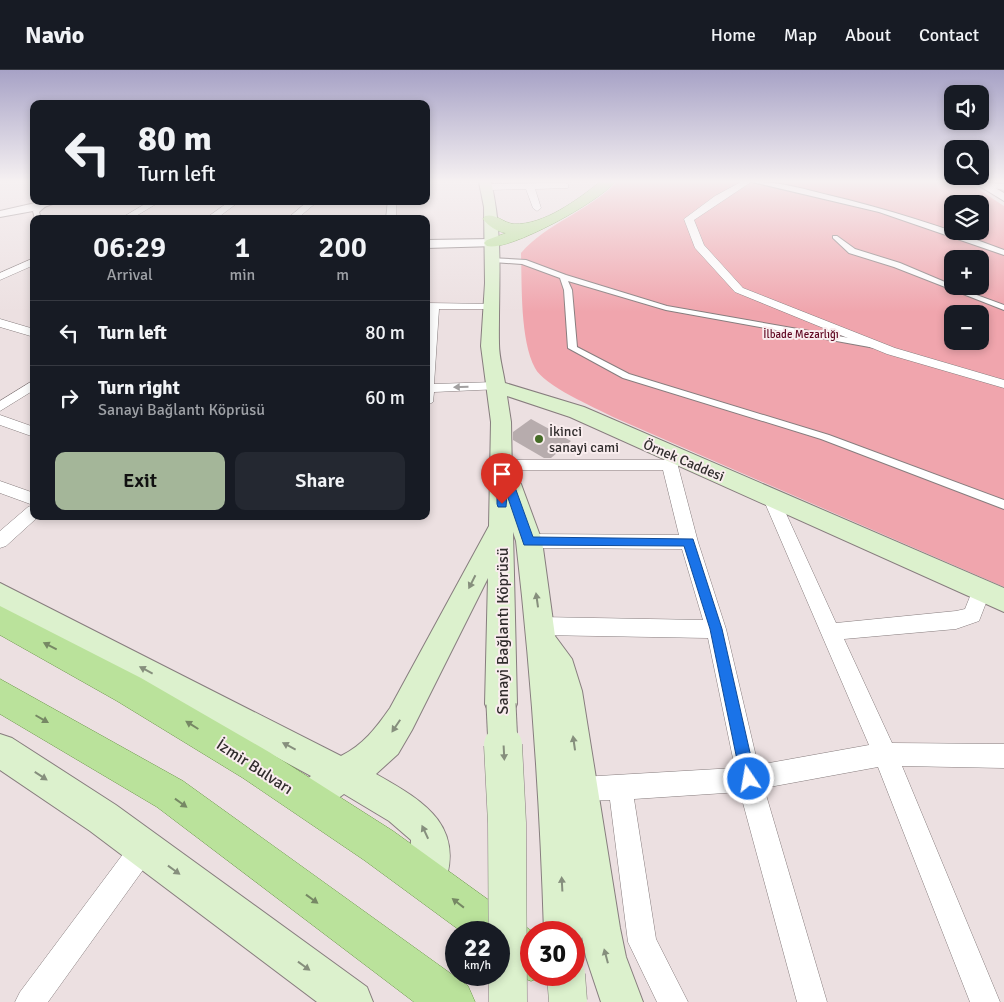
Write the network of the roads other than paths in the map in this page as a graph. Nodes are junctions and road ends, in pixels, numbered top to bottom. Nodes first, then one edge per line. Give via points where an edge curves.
1 (490, 225) edge
2 (500, 225) edge
3 (540, 225) edge
4 (691, 225) edge
5 (926, 225) edge
6 (533, 229) junction
7 (835, 237) dead end
8 (430, 245) edge
9 (492, 253) junction
10 (1004, 253) edge
11 (30, 263) edge
12 (0, 277) edge
13 (563, 277) junction
14 (430, 306) edge
15 (493, 306) junction
16 (1004, 308) edge
17 (0, 323) edge
18 (28, 331) edge
19 (878, 346) junction
20 (1004, 384) edge
21 (495, 386) junction
22 (30, 387) edge
23 (430, 388) edge
24 (0, 406) edge
25 (0, 420) edge
26 (30, 431) edge
27 (674, 461) junction
28 (502, 465) junction
29 (0, 487) edge
30 (770, 496) junction
31 (30, 498) edge
32 (1004, 505) edge
33 (30, 515) edge
34 (502, 523) junction
35 (0, 541) edge
36 (528, 541) junction
37 (689, 542) junction
38 (982, 590) junction
39 (0, 594) edge
40 (1004, 600) edge
41 (0, 620) edge
42 (716, 629) junction
43 (541, 632) junction
44 (830, 632) junction
45 (0, 695) edge
46 (0, 750) edge
47 (885, 754) junction
48 (1004, 756) edge
49 (342, 774) junction
50 (749, 779) junction
51 (620, 788) junction
52 (581, 789) junction
53 (307, 800) junction
54 (144, 848) junction
55 (428, 880) junction
56 (482, 921) edge
57 (563, 921) edge
58 (510, 942) edge
59 (520, 950) edge
60 (566, 986) edge
61 (567, 986) edge
62 (30, 1002) edge
63 (352, 1002) edge
64 (452, 1002) edge
65 (508, 1002) edge
66 (568, 1002) edge
67 (586, 1002) edge
68 (622, 1002) edge
69 (673, 1002) edge
70 (812, 1002) edge
71 (985, 1002) edge

1 - 9 main road
2 - 6 main road
3 - 6 main road
4 - 19 street via 699,246 739,290
5 - 10 street
6 - 9 main road
7 - 16 street via 852,251 897,265
8 - 9 street
9 - 13 street
9 - 15 main road
11 - 12 street
13 - 19 street via 666,308
13 - 32 street via 568,290 573,348 626,376 825,437
14 - 15 street
15 - 21 main road via 490,346
17 - 18 street
19 - 20 street
21 -> 23 street
21 - 27 main road, Örnek Caddesi via 577,412
21 - 28 main road via 501,422
22 - 24 street
25 - 26 street
27 - 28 street
27 - 30 main road, Örnek Caddesi
27 - 37 street
28 - 34 main road, Sanayi Bağlantı Köprüsü
28 - 36 main road, Sanayi Bağlantı Köprüsü
29 - 31 street
30 - 38 main road, Örnek Caddesi
30 - 44 street
33 - 35 street
34 -> 49 main road via 401,719 386,742 366,761
34 -> 65 main road, Sanayi Bağlantı Köprüsü, bridge via 501,704 507,823
36 - 37 street
43 -> 36 main road, Sanayi Bağlantı Köprüsü
37 - 42 street
38 - 40 main road, Örnek Caddesi
38 - 44 street via 972,615 956,620
49 -> 39 main road
53 -> 41 main road, İzmir Bulvarı via 191,724
42 - 43 street
42 - 50 street
52 -> 43 main road via 567,691 561,669
57 -> 43 main road, Sanayi Bağlantı Köprüsü via 559,825
44 - 47 street
45 -> 64 main road via 170,794
46 -> 54 main road
47 - 48 street
47 - 50 street
47 - 71 street
49 - 53 main road
55 -> 49 main road via 429,842 420,823
50 - 51 street
50 - 70 street
51 - 52 street
51 - 69 street via 642,942
68 -> 52 main road via 606,957 600,928
53 - 55 main road, İzmir Bulvarı
54 - 62 street
54 -> 63 main road
56 -> 55 main road, İzmir Bulvarı
58 - 59 main road, İzmir Bulvarı
60 - 67 main road
61 - 66 main road, bridge

